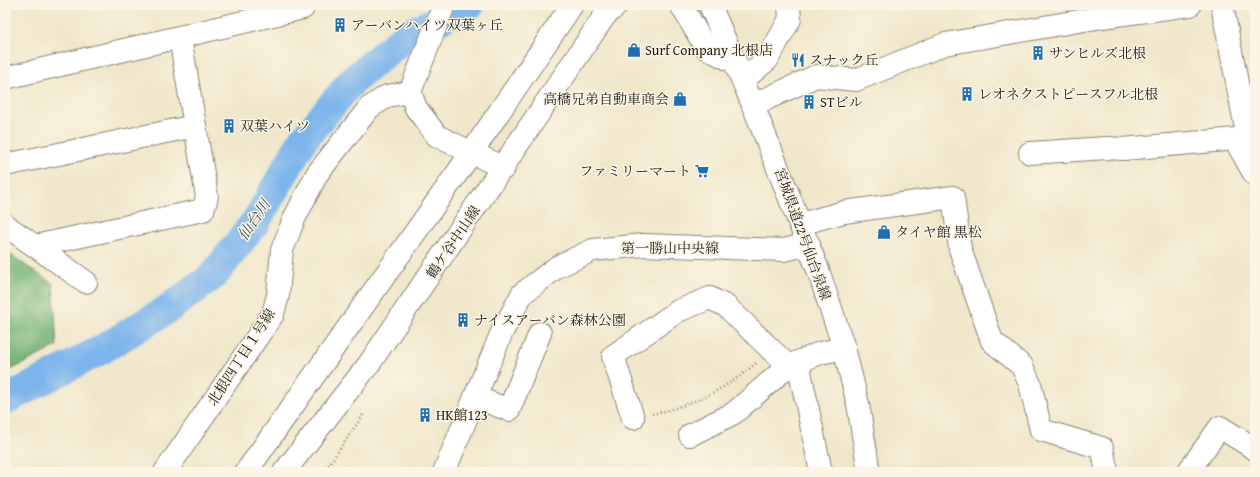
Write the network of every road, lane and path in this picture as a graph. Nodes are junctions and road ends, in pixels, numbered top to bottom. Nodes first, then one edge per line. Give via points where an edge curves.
1 (302, 5) edge
2 (444, 5) edge
3 (572, 5) edge
4 (681, 5) edge
5 (710, 5) edge
6 (789, 5) edge
7 (1152, 5) edge
8 (1190, 5) edge
9 (1222, 5) edge
10 (612, 8) edge
11 (1107, 12) edge
12 (180, 37) junction
13 (739, 72) junction
14 (5, 78) edge
15 (410, 92) junction
16 (753, 105) junction
17 (1248, 106) edge
18 (195, 126) junction
19 (1246, 143) edge
20 (472, 152) junction
21 (1030, 153) dead end
22 (5, 166) edge
23 (504, 168) junction
24 (1255, 175) edge
25 (800, 224) junction
26 (5, 225) edge
27 (808, 244) junction
28 (35, 246) junction
29 (86, 282) dead end
30 (540, 333) dead end
31 (844, 348) junction
32 (771, 350) junction
33 (793, 364) junction
34 (473, 402) junction
35 (363, 415) dead end
36 (633, 418) joint
37 (518, 425) dead end
38 (690, 435) dead end
39 (1255, 449) edge
40 (164, 472) edge
41 (246, 472) edge
42 (284, 472) edge
43 (324, 472) edge
44 (444, 472) edge
45 (821, 472) edge
46 (869, 472) edge
47 (1107, 472) edge
48 (1188, 472) edge

1 - 12 street via 303,8
2 - 15 street
3 - 20 street
4 - 13 street via 706,48
5 - 13 street, 宮城県道22号仙台泉線
6 - 13 street via 790,19 767,60
7 - 11 street
8 - 11 street
9 - 17 street
10 - 23 street, 鶴ケ谷中山線
11 - 16 street via 945,44 856,80 816,76
12 - 14 street
12 - 18 street
13 - 16 street, 宮城県道22号仙台泉線
15 - 20 street via 416,108 434,134
15 - 40 street, 北根四丁目１号線 via 387,96 369,108 316,174 282,250 278,295 272,314
16 - 25 street, 宮城県道22号仙台泉線
17 - 19 street
18 - 22 street
18 - 28 street via 207,197 203,210
19 - 21 street
19 - 24 street
20 - 23 street
20 - 41 street
23 - 42 street, 鶴ケ谷中山線 via 369,364
25 - 27 street, 宮城県道22号仙台泉線
25 - 47 street via 844,212 953,196 960,249 992,341 1022,366 1030,384 1041,430 1102,448
26 - 28 street
27 - 31 street, 宮城県道22号仙台泉線
27 - 34 street, 第一勝山中央線 via 784,250 643,245 593,250 575,258 557,267 522,294 502,332
28 - 29 street
30 - 34 street via 509,410
31 - 33 street via 820,353
31 - 46 street, 宮城県道22号仙台泉線 via 858,404
32 - 33 street
32 - 36 path via 749,370 701,400
32 - 36 street via 726,306 710,298 678,311 613,356
33 - 38 street via 734,413
33 - 45 street
34 - 37 street
34 - 44 street, 第一勝山中央線
35 - 43 path
39 - 48 street via 1220,427

